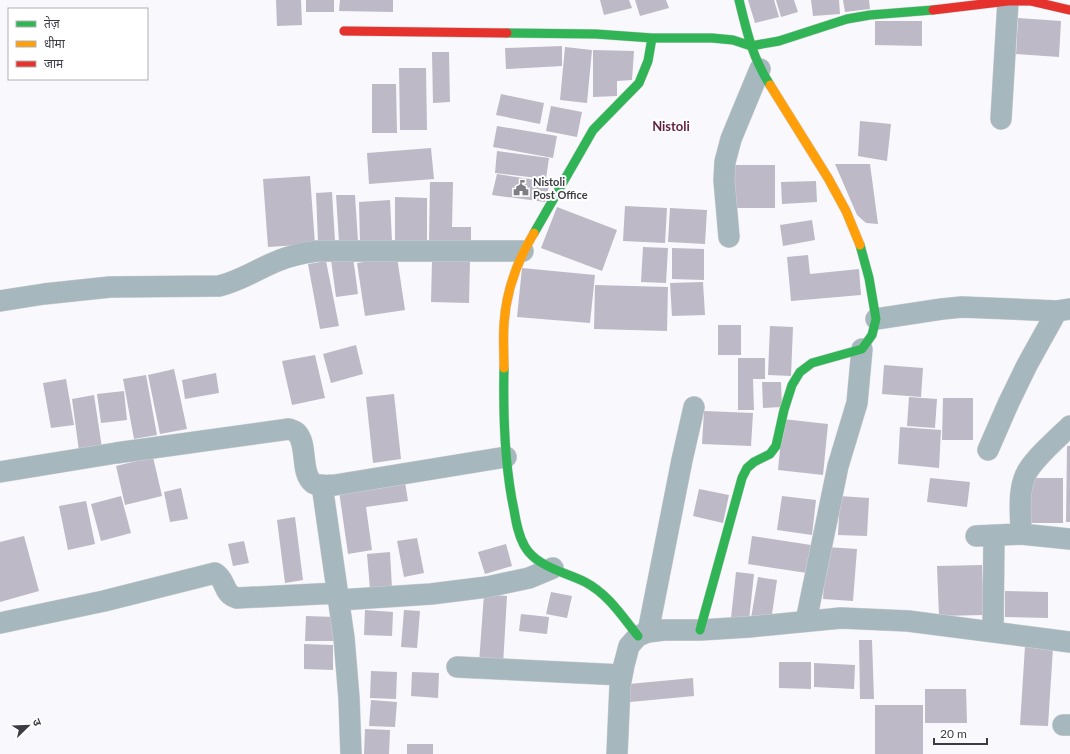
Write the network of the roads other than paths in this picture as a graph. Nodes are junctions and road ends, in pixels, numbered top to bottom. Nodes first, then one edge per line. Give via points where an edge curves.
1 (739, 0) edge
2 (1008, 1) edge
3 (983, 2) edge
4 (1070, 10) edge
5 (344, 31) dead end
6 (652, 38) junction
7 (752, 46) junction
8 (760, 69) junction
9 (1001, 119) dead end
10 (729, 237) dead end
11 (523, 251) junction
12 (0, 301) edge
13 (1064, 310) edge
14 (876, 319) junction
15 (862, 349) junction
16 (694, 407) dead end
17 (1070, 426) edge
18 (988, 450) dead end
19 (506, 457) junction
20 (0, 472) edge
21 (322, 485) junction
22 (1021, 534) junction
23 (1070, 539) edge
24 (553, 568) junction
25 (338, 597) junction
26 (806, 621) junction
27 (0, 623) edge
28 (700, 630) junction
29 (993, 631) junction
30 (643, 634) junction
31 (1070, 642) edge
32 (457, 667) dead end
33 (622, 675) junction
34 (351, 754) edge
35 (617, 754) edge

1 - 7 street
2 - 3 street
2 - 4 street via 1031,1
2 - 9 street
3 - 7 street via 944,9 847,19 779,41
5 - 6 street via 596,34
6 - 7 street via 712,38 733,40
6 - 11 street via 649,59 638,83 593,130
7 - 8 street
8 - 10 street via 731,139 725,162
8 - 14 street via 846,211 860,245
11 - 12 street via 317,251 282,259 219,286 110,287
11 - 19 street via 505,305
13 - 14 street via 942,308
13 - 18 street via 1018,383
14 - 15 street via 872,335
15 - 26 street via 857,403 838,466
15 - 28 street via 812,363 800,372 792,385 776,446 770,454 747,468 742,478
16 - 30 street
17 - 22 street via 1032,464 1024,477
19 - 21 street
19 - 24 street via 512,504 520,536 528,552
20 - 21 street via 289,429 297,432 302,440 308,476 313,483
21 - 25 street
22 - 23 street
22 - 29 street via 985,536
24 - 25 street via 529,578 486,587 431,594
24 - 30 street via 595,588
25 - 27 street via 237,598 231,596 220,576 215,573 110,600
25 - 34 street via 349,698
26 - 28 street via 749,628
26 - 29 street via 871,618
28 - 30 street via 664,630
29 - 31 street
30 - 33 street via 629,646
32 - 33 street
33 - 35 street

